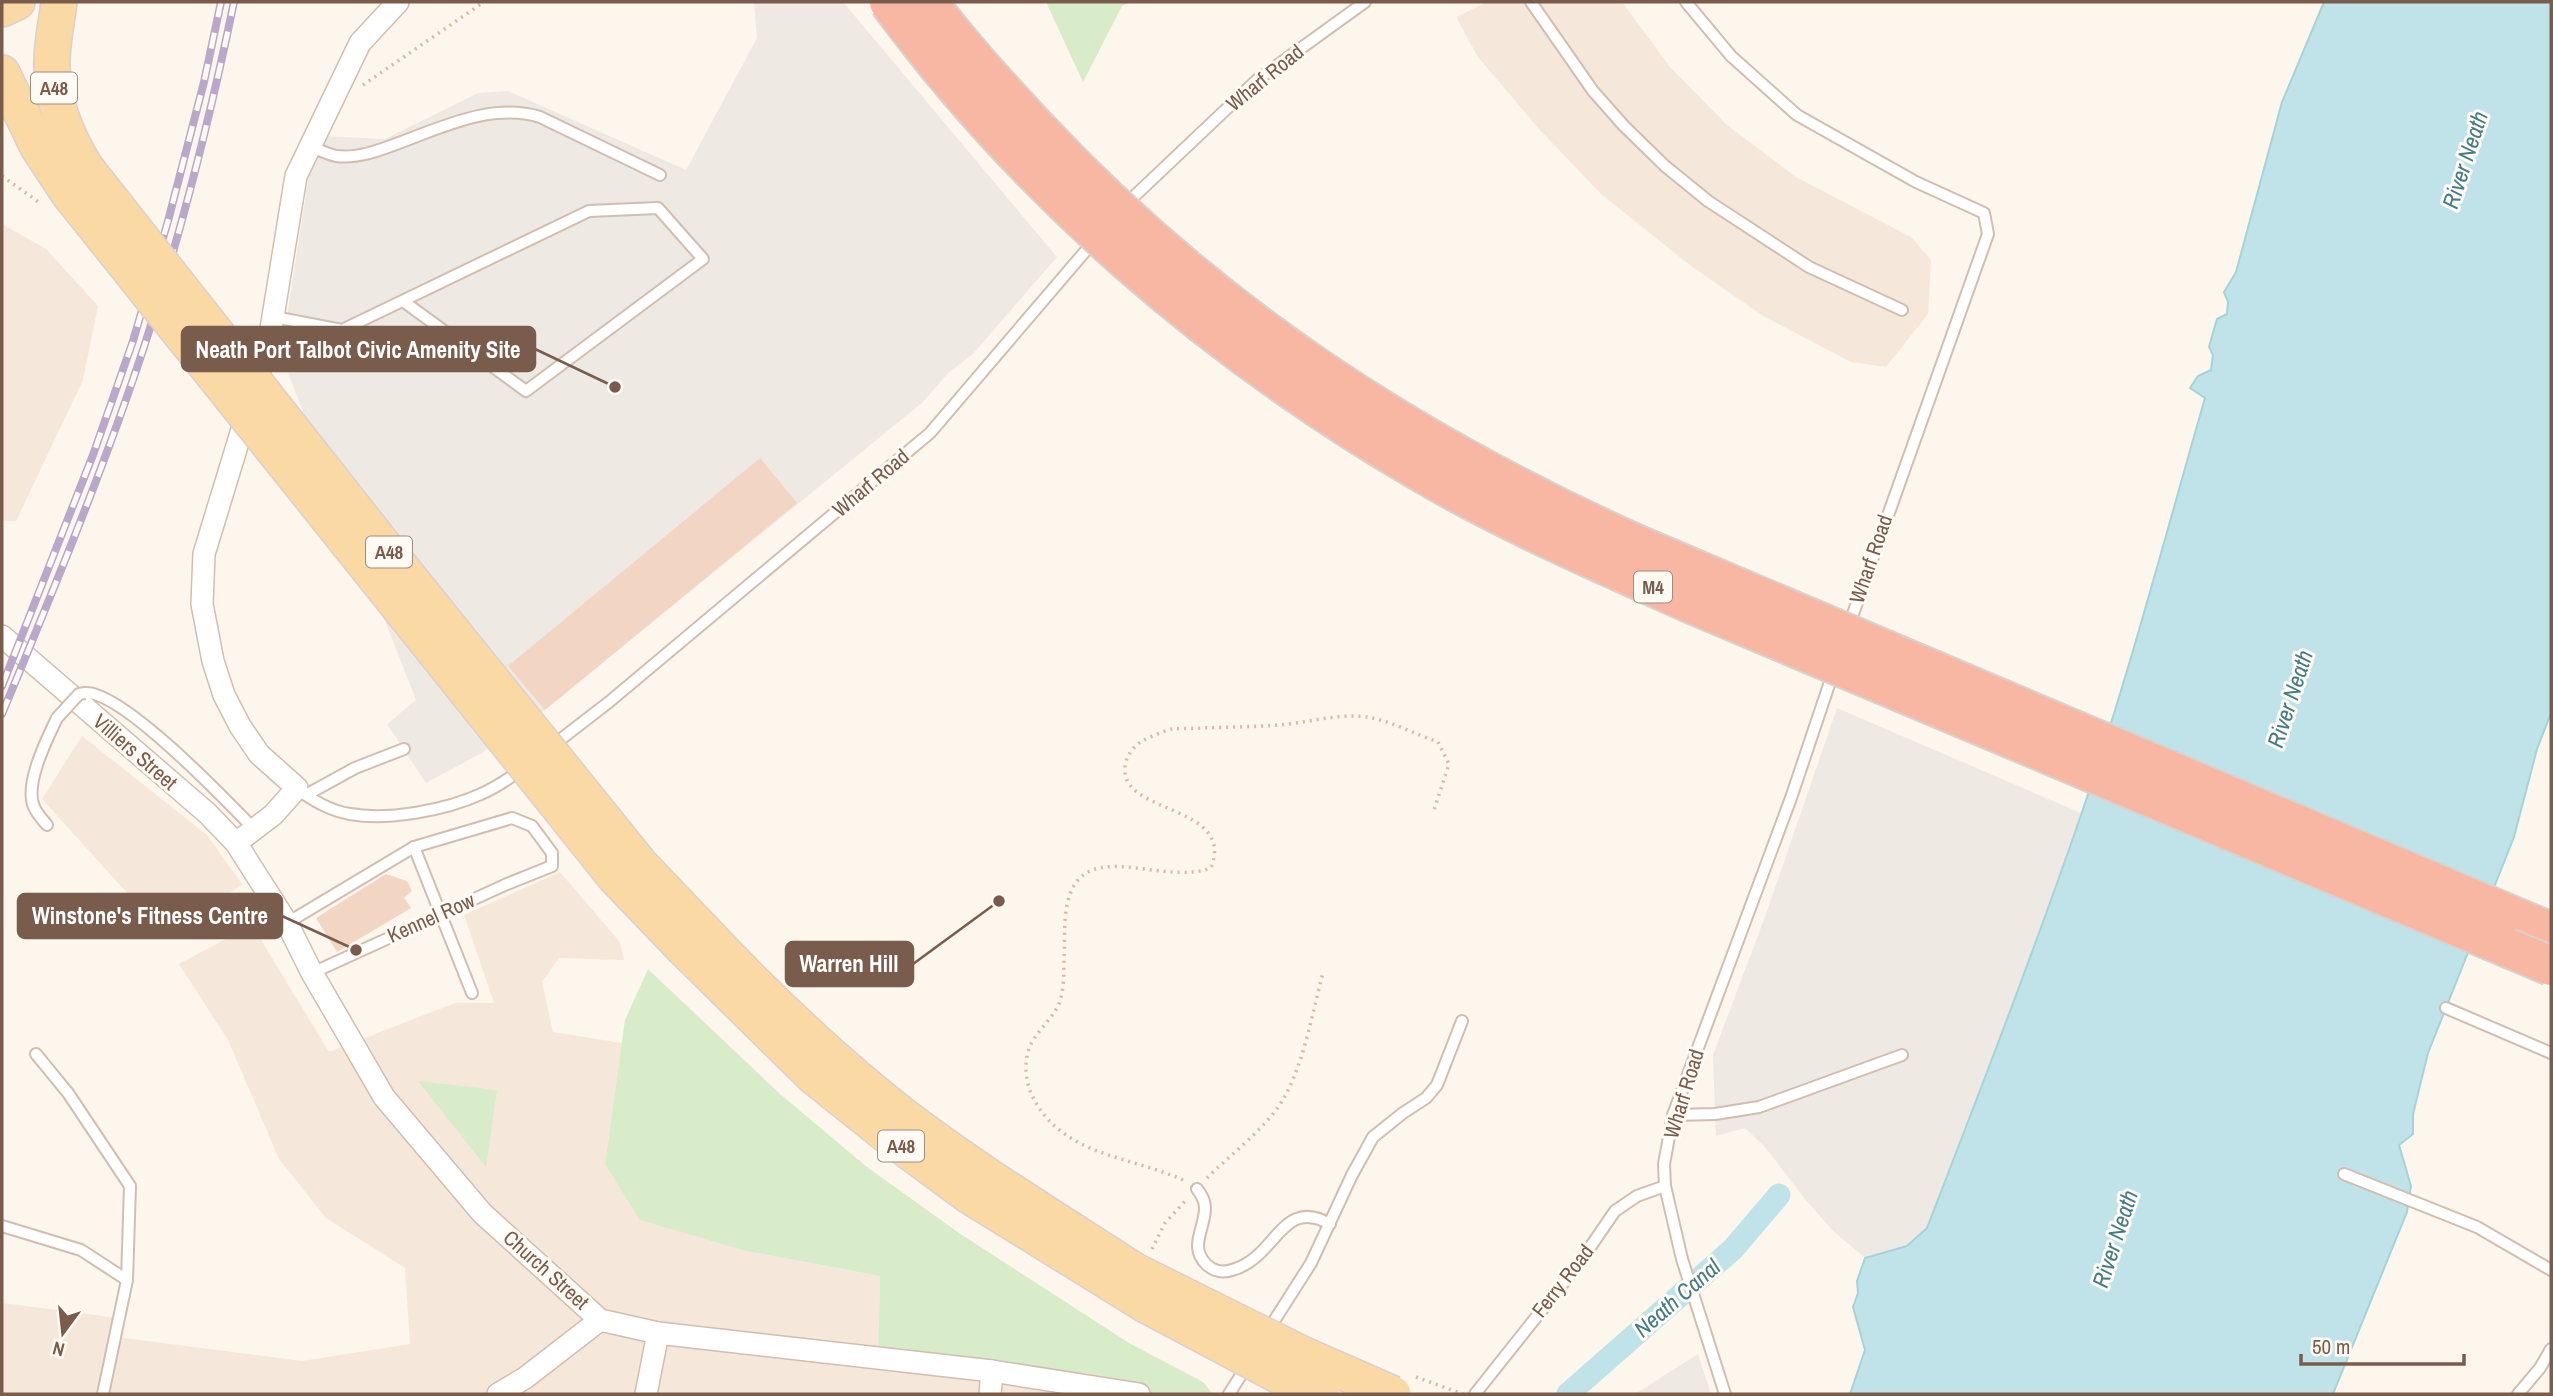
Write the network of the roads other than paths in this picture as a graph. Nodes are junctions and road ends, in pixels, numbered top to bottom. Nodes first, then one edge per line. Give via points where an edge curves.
1 (17, 2) edge
2 (59, 2) edge
3 (398, 2) edge
4 (888, 2) edge
5 (928, 2) edge
6 (1365, 2) edge
7 (1531, 2) edge
8 (1686, 2) edge
9 (2, 9) edge
10 (2, 73) edge
11 (2, 119) edge
12 (38, 147) junction
13 (311, 147) junction
14 (660, 175) dead end
15 (67, 190) junction
16 (1114, 218) dead end
17 (1105, 228) dead end
18 (403, 301) junction
19 (1902, 310) dead end
20 (274, 317) junction
21 (2, 636) edge
22 (1842, 646) dead end
23 (1837, 658) dead end
24 (404, 749) dead end
25 (302, 791) junction
26 (47, 825) dead end
27 (255, 830) junction
28 (236, 843) junction
29 (414, 847) junction
30 (257, 877) joint
31 (440, 915) junction
32 (287, 923) junction
33 (2551, 931) edge
34 (2551, 966) edge
35 (312, 973) junction
36 (472, 993) dead end
37 (2446, 1008) dead end
38 (1462, 1021) dead end
39 (2551, 1053) edge
40 (36, 1054) dead end
41 (1902, 1055) dead end
42 (1674, 1115) junction
43 (2344, 1174) dead end
44 (1665, 1186) junction
45 (1197, 1189) road end
46 (1330, 1224) junction
47 (2, 1226) edge
48 (2551, 1270) edge
49 (127, 1280) junction
50 (1155, 1281) junction
51 (600, 1320) junction
52 (658, 1334) junction
53 (2551, 1349) edge
54 (992, 1371) junction
55 (103, 1394) edge
56 (498, 1394) edge
57 (646, 1394) edge
58 (990, 1394) edge
59 (1139, 1394) edge
60 (1229, 1394) edge
61 (1322, 1394) edge
62 (1394, 1394) edge
63 (1475, 1394) edge
64 (1725, 1394) edge
65 (2518, 1394) edge

1 - 9 main road
2 - 15 main road, A48 via 51,59 53,83 71,144
3 - 13 street via 360,43
4 - 34 highway, M4, bridge via 1016,153 1146,278 1244,357 1420,472 1554,542 1694,605
5 - 33 highway, M4, bridge via 1060,152 1172,257 1304,361 1454,453 1638,545
6 - 16 lane, Wharf Road via 1257,80
7 - 19 lane via 1593,91 1624,126 1708,201 1809,267
8 - 22 lane, Wharf Road via 1731,56 1797,115 1916,182 1984,212 1988,234
10 - 12 main road, A48
11 - 12 main road
12 - 15 main road, A48
13 - 14 lane via 335,156 363,154 491,114 525,112
13 - 20 street via 296,176
15 - 50 main road, A48, bridge via 391,555 640,864 693,939 814,1077 968,1195
17 - 25 lane, Wharf Road via 930,433 609,702 520,770 483,793 450,806 384,816 349,814
18 - 18 lane via 589,211 657,208 703,259 526,391
18 - 20 lane via 342,330
20 - 25 street via 204,554 202,604 213,661 240,726 260,754
21 - 28 street, Villiers Street
23 - 42 lane, Wharf Road via 1791,798
24 - 25 lane
25 - 27 street
26 - 27 lane, bridge via 33,807 37,765 57,718 79,694 93,692 142,724
27 - 28 street
28 - 30 street, Villiers Street
29 - 31 lane
29 - 31 lane, Kennel Row via 512,818 531,826 552,853 552,866
29 - 32 lane
30 - 32 street, Church Street
31 - 35 lane, Kennel Row
31 - 36 lane
32 - 35 street, Church Street
35 - 51 street, Church Street via 384,1097 482,1213
37 - 39 lane
38 - 46 lane via 1437,1085 1373,1138
40 - 49 lane via 130,1186
41 - 42 lane via 1759,1107
42 - 44 lane, Wharf Road via 1664,1164
43 - 48 lane via 2477,1227
44 - 63 lane, Ferry Road via 1637,1196 1615,1212
44 - 64 lane, Wharf Road via 1682,1259
45 - 46 lane via 1205,1209 1197,1241 1200,1258 1212,1269 1227,1272 1246,1266 1289,1221 1301,1216 1318,1217
46 - 60 lane via 1311,1263
47 - 49 lane via 81,1250
49 - 55 lane
50 - 61 main road, A48, bridge via 1287,1380
50 - 62 main road, A48, bridge
51 - 52 street, Church Street
51 - 56 street
52 - 54 street, Church Street
52 - 57 street
53 - 65 lane
54 - 58 street
54 - 59 street, Church Street

